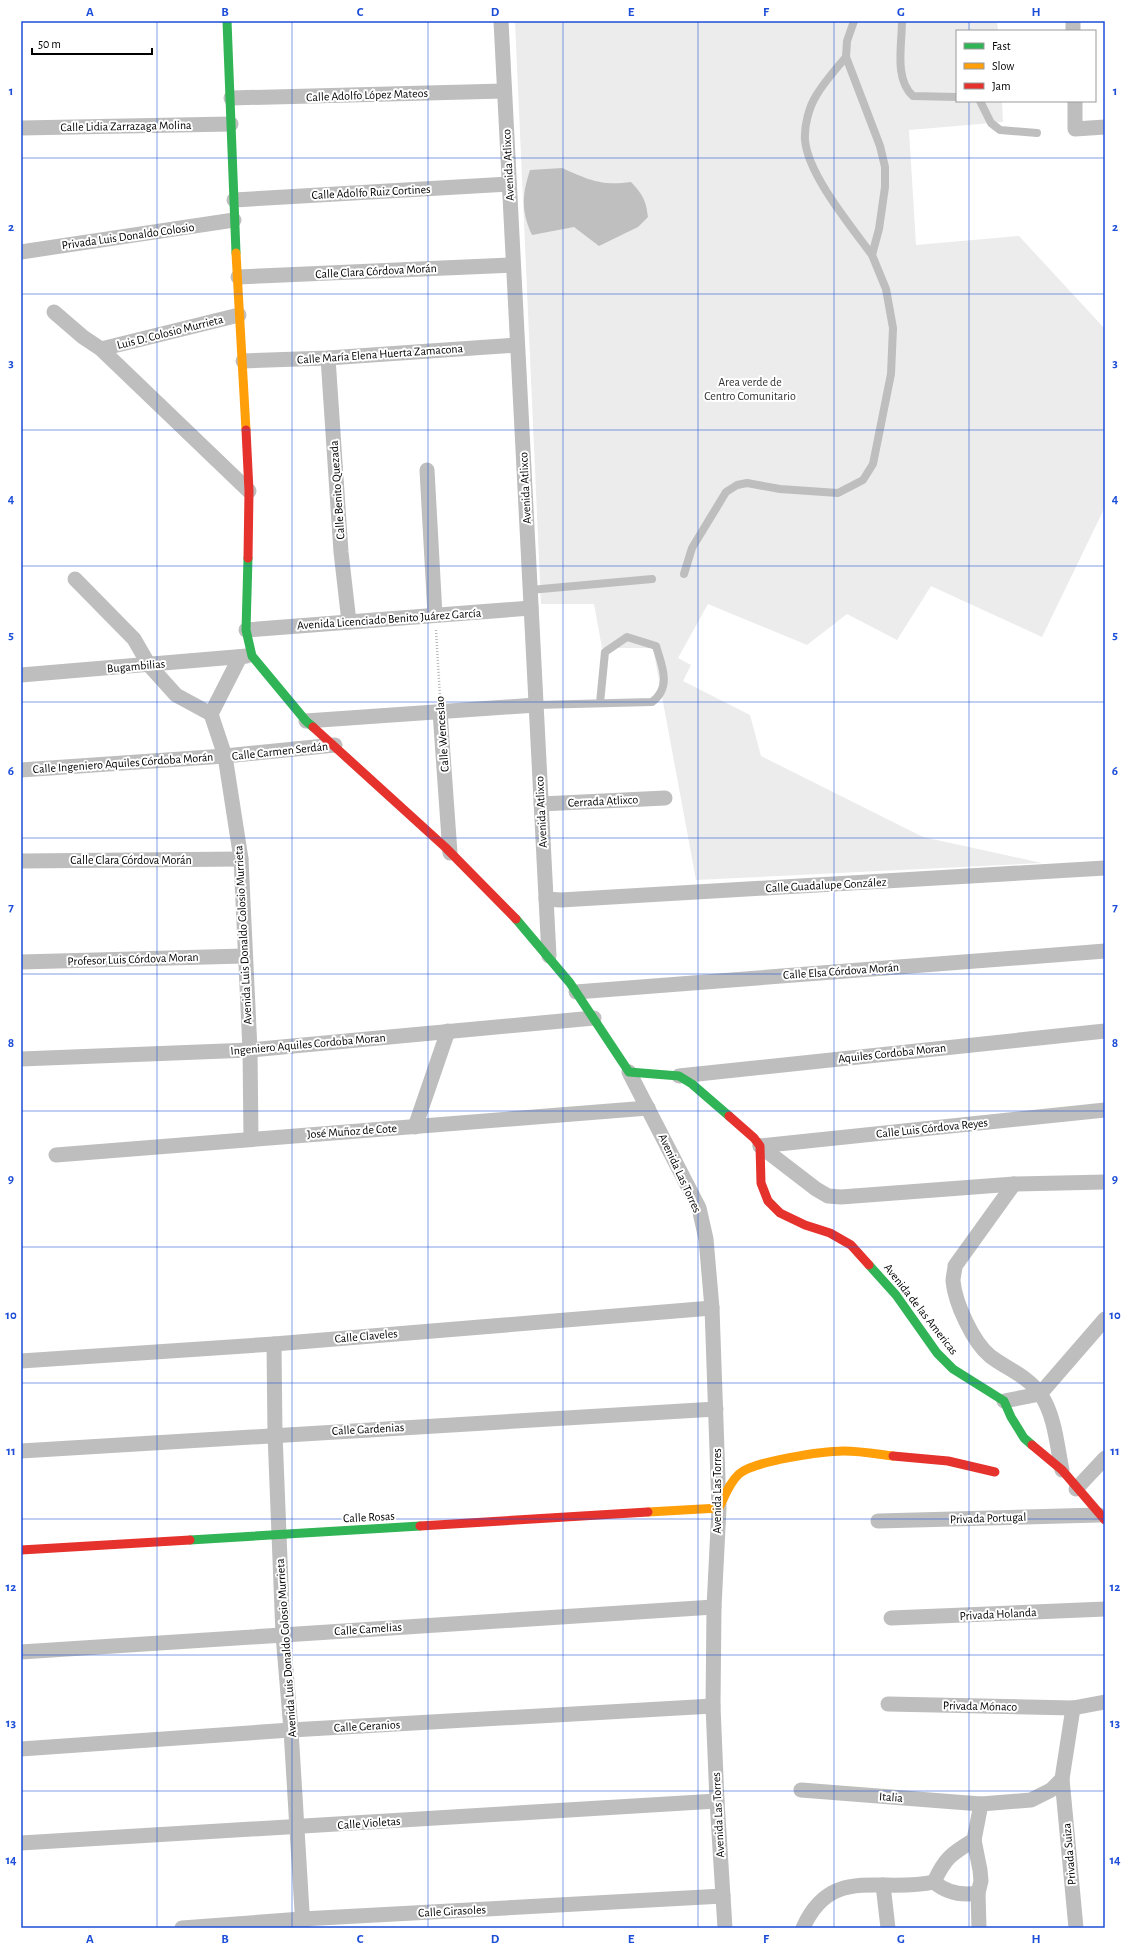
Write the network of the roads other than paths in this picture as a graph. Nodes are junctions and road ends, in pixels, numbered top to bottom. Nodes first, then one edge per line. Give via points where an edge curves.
1 (227, 21) edge
2 (501, 21) edge
3 (854, 21) edge
4 (902, 21) edge
5 (846, 57) junction
6 (504, 91) junction
7 (956, 97) edge
8 (231, 98) junction
9 (981, 102) edge
10 (1075, 102) edge
11 (231, 124) junction
12 (1105, 127) edge
13 (21, 128) edge
14 (1037, 133) dead end
15 (509, 184) junction
16 (234, 200) junction
17 (234, 220) junction
18 (21, 252) edge
19 (872, 255) junction
20 (513, 265) junction
21 (238, 277) junction
22 (54, 312) dead end
23 (239, 315) junction
24 (517, 345) junction
25 (101, 349) junction
26 (328, 358) junction
27 (243, 361) junction
28 (427, 470) dead end
29 (250, 491) junction
30 (684, 574) dead end
31 (75, 579) dead end
32 (652, 580) dead end
33 (530, 590) junction
34 (531, 608) junction
35 (435, 615) junction
36 (349, 622) junction
37 (246, 630) junction
38 (246, 656) junction
39 (149, 665) junction
40 (21, 675) edge
41 (600, 703) junction
42 (536, 705) junction
43 (440, 712) junction
44 (211, 714) junction
45 (306, 721) junction
46 (335, 745) junction
47 (225, 756) junction
48 (21, 770) edge
49 (665, 798) dead end
50 (541, 804) junction
51 (450, 853) junction
52 (241, 859) junction
53 (21, 861) edge
54 (1105, 868) edge
55 (546, 899) junction
56 (1105, 951) edge
57 (244, 956) junction
58 (549, 956) junction
59 (21, 962) edge
60 (576, 992) junction
61 (594, 1018) junction
62 (448, 1031) junction
63 (1105, 1031) edge
64 (250, 1050) junction
65 (21, 1059) edge
66 (629, 1072) junction
67 (679, 1076) junction
68 (648, 1108) junction
69 (1105, 1110) edge
70 (415, 1126) junction
71 (251, 1139) junction
72 (760, 1146) junction
73 (56, 1155) dead end
74 (1105, 1182) edge
75 (1014, 1184) junction
76 (712, 1308) junction
77 (1105, 1319) edge
78 (274, 1344) junction
79 (21, 1361) edge
80 (1040, 1394) junction
81 (1004, 1401) junction
82 (716, 1409) junction
83 (275, 1434) junction
84 (21, 1451) edge
85 (1105, 1458) edge
86 (1062, 1470) junction
87 (995, 1472) dead end
88 (1076, 1489) junction
89 (719, 1508) junction
90 (1102, 1518) edge
91 (878, 1522) dead end
92 (280, 1534) junction
93 (21, 1550) edge
94 (714, 1607) junction
95 (1105, 1609) edge
96 (891, 1618) dead end
97 (283, 1635) junction
98 (21, 1652) edge
99 (1105, 1702) edge
100 (888, 1704) dead end
101 (713, 1706) junction
102 (1073, 1708) junction
103 (291, 1730) junction
104 (21, 1749) edge
105 (1062, 1779) junction
106 (801, 1790) dead end
107 (716, 1800) junction
108 (981, 1804) junction
109 (296, 1827) junction
110 (974, 1840) junction
111 (21, 1843) edge
112 (934, 1882) junction
113 (883, 1885) junction
114 (978, 1893) junction
115 (723, 1896) junction
116 (303, 1924) edge
117 (182, 1928) edge
118 (725, 1928) edge
119 (803, 1928) edge
120 (888, 1928) edge
121 (979, 1928) edge
122 (1076, 1928) edge

1 - 8 street
2 - 6 street, Avenida Atlixco
3 - 5 lane via 847,41
4 - 7 lane via 901,78 906,90 913,96
5 - 19 lane via 880,146 885,167 879,229
5 - 19 lane via 815,96 807,118 805,139 816,174
6 - 8 street, Calle Adolfo López Mateos
6 - 15 street, Avenida Atlixco
8 - 11 street
9 - 14 lane via 995,127 1000,130
10 - 12 street via 1075,129
11 - 13 street, Calle Lidia Zarrazaga Molina
11 - 16 street
15 - 16 street, Calle Adolfo Ruiz Cortines
15 - 20 street, Avenida Atlixco
16 - 17 street
17 - 18 street, Privada Luis Donaldo Colosio
17 - 21 street
19 - 30 lane via 886,289 893,328 891,374 873,464 862,480 838,493 780,489 747,483 737,485 726,492 692,548
20 - 21 street, Calle Clara Córdova Morán
20 - 24 street, Avenida Atlixco
21 - 23 street
22 - 25 street
23 - 25 street, Luis D. Colosio Murrieta
23 - 27 street
24 - 26 street, Calle María Elena Huerta Zamacona
24 - 33 street, Avenida Atlixco
25 - 29 street
26 - 27 street, Calle María Elena Huerta Zamacona
26 - 36 street, Calle Benito Quezada
27 - 29 street
28 - 35 street
29 - 37 street
31 - 39 street via 134,639
32 - 33 lane
33 - 34 street, Avenida Atlixco
34 - 35 street, Avenida Licenciado Benito Juárez García
34 - 42 street, Avenida Atlixco
35 - 36 street, Avenida Licenciado Benito Juárez García
36 - 37 street, Avenida Licenciado Benito Juárez García
37 - 38 street
38 - 39 street, Bugambilias
38 - 44 street
38 - 45 street
39 - 40 street, Bugambilias
39 - 44 street via 176,694
41 - 41 lane via 652,702 658,697 665,675 656,646 627,637 605,652
41 - 42 lane
42 - 43 street
42 - 50 street, Avenida Atlixco
43 - 45 street
43 - 51 street, Calle Wenceslao
44 - 47 street, Avenida Luis Donaldo Colosio Murrieta
45 - 46 street
46 - 47 street, Calle Carmen Serdán
46 - 51 street
47 - 48 street, Calle Ingeniero Aquiles Córdoba Morán
47 - 52 street, Avenida Luis Donaldo Colosio Murrieta
49 - 50 street, Cerrada Atlixco
50 - 55 street, Avenida Atlixco
51 - 58 street via 506,908
52 - 53 street, Calle Clara Córdova Morán
52 - 57 street, Avenida Luis Donaldo Colosio Murrieta
54 - 55 street, Calle Guadalupe González
55 - 58 street, Avenida Atlixco
56 - 60 street, Calle Elsa Córdova Morán
57 - 59 street, Profesor Luis Córdova Moran
57 - 64 street, Avenida Luis Donaldo Colosio Murrieta
58 - 60 street
60 - 61 street
61 - 62 street, Ingeniero Aquiles Cordoba Moran
61 - 66 street
62 - 64 street, Ingeniero Aquiles Cordoba Moran
62 - 70 street
63 - 67 street, Aquiles Cordoba Moran
64 - 65 street, Ingeniero Aquiles Cordoba Moran
64 - 71 street, Avenida Luis Donaldo Colosio Murrieta
66 - 67 street, Aquiles Cordoba Moran
66 - 68 street, Avenida Las Torres
67 - 72 street, Aquiles Cordoba Moran via 698,1089
68 - 70 street, José Muñoz de Cote
68 - 76 street, Avenida Las Torres via 699,1208 706,1239
69 - 72 street, Calle Luis Córdova Reyes
70 - 71 street, José Muñoz de Cote
71 - 73 street, José Muñoz de Cote
72 - 75 street via 828,1196
72 - 81 street, Avenida de las Americas via 761,1183 768,1201 780,1213 830,1233 851,1245 896,1295 937,1353 953,1369
74 - 75 street
75 - 80 street via 955,1266 953,1281 967,1325 976,1341 990,1355 1024,1377
76 - 78 street, Calle Claveles
76 - 82 street, Avenida Las Torres
77 - 80 street
78 - 79 street, Calle Claveles
78 - 83 street, Avenida Luis Donaldo Colosio Murrieta
80 - 81 street
80 - 86 street via 1049,1411
81 - 86 street, Avenida de las Americas via 1024,1438
82 - 83 street, Calle Gardenias
82 - 89 street, Avenida Las Torres
83 - 84 street, Calle Gardenias
83 - 92 street, Avenida Luis Donaldo Colosio Murrieta
85 - 88 street
86 - 88 street, Avenida de las Americas
87 - 89 street via 948,1461 845,1451 826,1452 753,1466 740,1473 730,1484
88 - 90 street, Avenida de las Americas
89 - 92 street, Calle Rosas
89 - 94 street, Avenida Las Torres
90 - 91 street, Privada Portugal
92 - 93 street, Calle Rosas
92 - 97 street, Avenida Luis Donaldo Colosio Murrieta
94 - 97 street, Calle Camelias
94 - 101 street, Avenida Las Torres
95 - 96 street, Privada Holanda
97 - 98 street, Calle Camelias
97 - 103 street, Avenida Luis Donaldo Colosio Murrieta
99 - 102 street, Privada Mónaco
100 - 102 street, Privada Mónaco
101 - 103 street, Calle Geranios
101 - 107 street, Avenida Las Torres
102 - 105 street, Privada Suiza
103 - 104 street, Calle Geranios
103 - 109 street, Avenida Luis Donaldo Colosio Murrieta
105 - 108 street, Italia via 1051,1790 1031,1800
105 - 122 street, Privada Suiza
106 - 108 street, Italia
107 - 109 street, Calle Violetas
107 - 115 street, Avenida Las Torres
108 - 110 street
109 - 111 street, Calle Violetas
109 - 116 street, Avenida Luis Donaldo Colosio Murrieta
110 - 112 street via 948,1857
110 - 114 street via 981,1881
112 - 113 street
112 - 114 street via 942,1889 952,1892 966,1895
113 - 119 street via 848,1887 832,1892 818,1903
113 - 120 street
114 - 121 street
115 - 116 street, Calle Girasoles
115 - 118 street, Avenida Las Torres
116 - 117 street, Calle Girasoles

